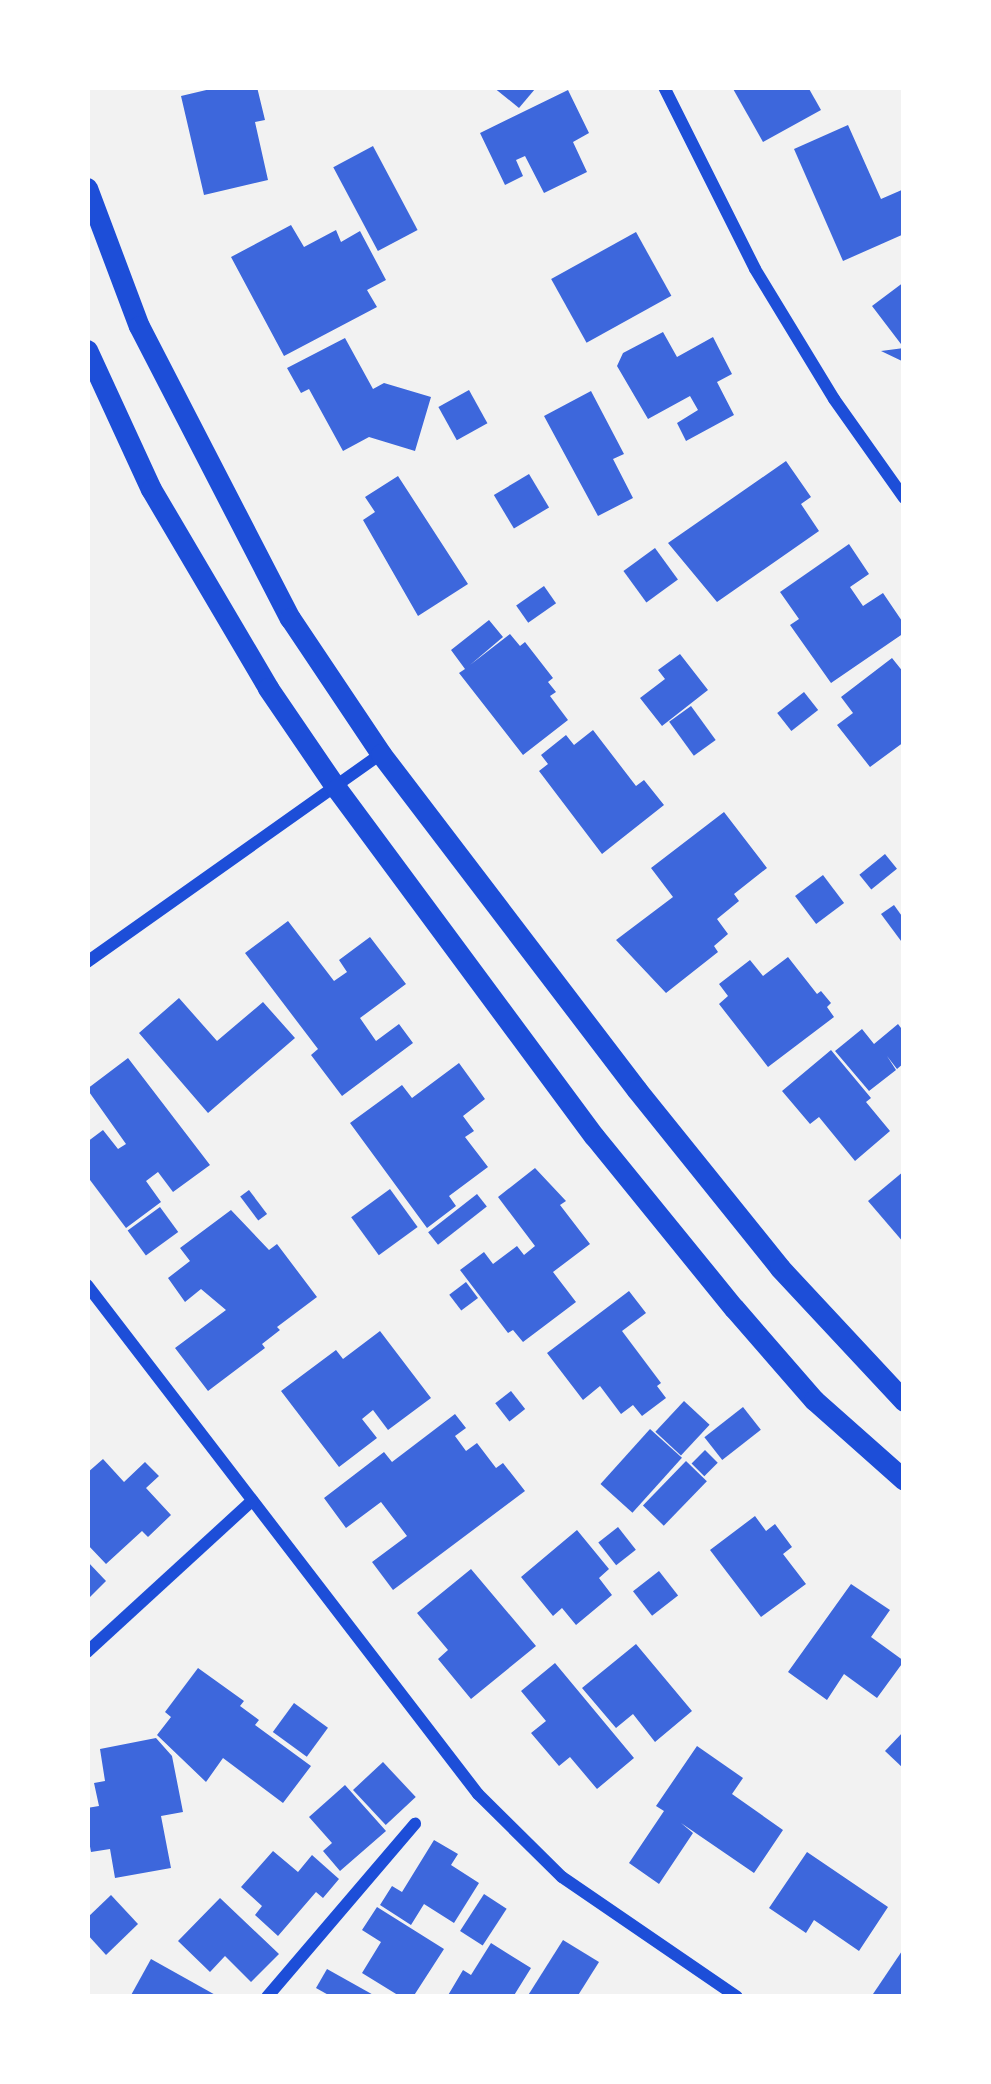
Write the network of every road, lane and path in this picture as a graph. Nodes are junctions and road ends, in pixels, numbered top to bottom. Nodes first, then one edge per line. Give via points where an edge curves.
1 (664, 87) edge
2 (87, 188) edge
3 (87, 350) edge
4 (904, 498) edge
5 (381, 754) junction
6 (337, 789) junction
7 (87, 962) edge
8 (87, 1285) edge
9 (904, 1401) edge
10 (902, 1474) edge
11 (252, 1501) junction
12 (87, 1652) edge
13 (415, 1824) dead end
14 (267, 1997) edge
15 (737, 1997) edge

1 - 4 street via 755,269
2 - 5 street via 139,326 205,462 290,618
3 - 6 street via 151,488
5 - 6 street
5 - 9 street via 779,1268
6 - 7 street
6 - 10 street via 594,1136 734,1309 814,1400
8 - 11 street
11 - 12 street
11 - 15 street via 435,1745 538,1857
13 - 14 street

